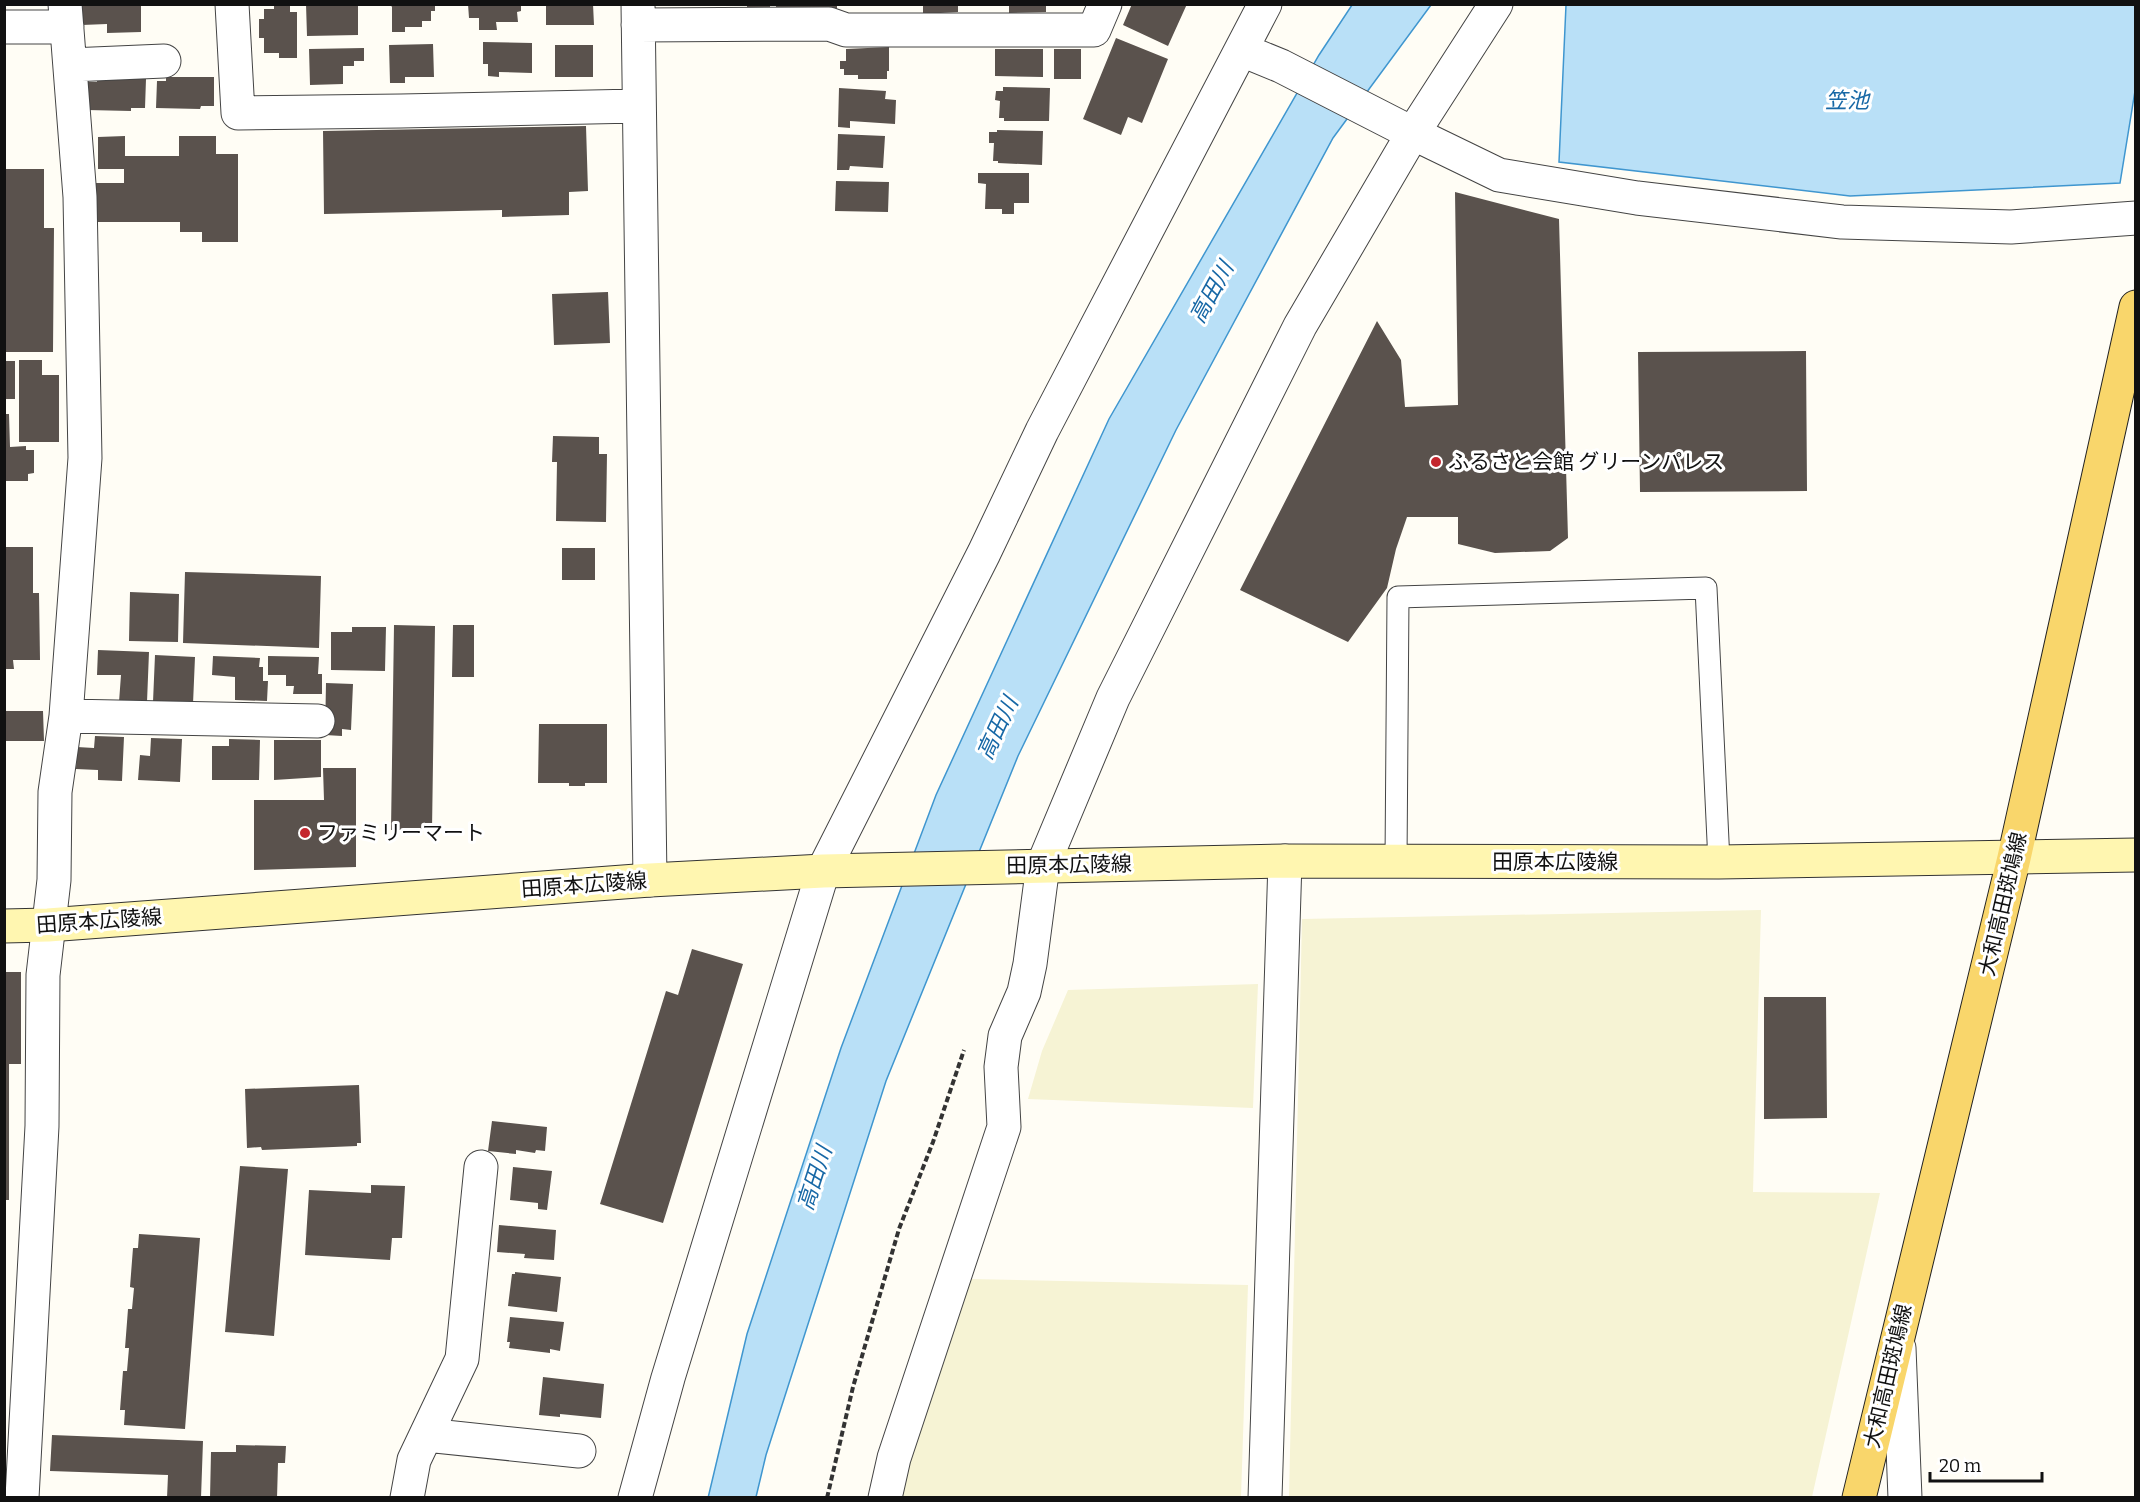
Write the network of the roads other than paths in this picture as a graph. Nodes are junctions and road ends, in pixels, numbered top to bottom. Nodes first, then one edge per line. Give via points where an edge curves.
1 (232, 4) edge
2 (1105, 4) edge
3 (1265, 4) edge
4 (1496, 4) edge
5 (638, 15) edge
6 (66, 16) edge
7 (4, 27) edge
8 (1242, 50) junction
9 (164, 61) dead end
10 (70, 65) junction
11 (638, 106) junction
12 (1406, 130) junction
13 (2136, 218) edge
14 (2136, 307) edge
15 (66, 716) junction
16 (318, 721) dead end
17 (2136, 855) edge
18 (2014, 858) junction
19 (1285, 861) junction
20 (1396, 862) junction
21 (1719, 862) junction
22 (1033, 865) junction
23 (835, 871) junction
24 (650, 880) junction
25 (48, 925) junction
26 (4, 926) edge
27 (481, 1167) dead end
28 (1899, 1329) junction
29 (426, 1435) junction
30 (579, 1451) dead end
31 (22, 1497) edge
32 (407, 1497) edge
33 (635, 1497) edge
34 (885, 1497) edge
35 (1265, 1497) edge
36 (1859, 1497) edge
37 (1905, 1497) edge

1 - 11 street via 238,112
2 - 5 street via 1094,30 846,30 829,24
3 - 8 street
4 - 12 street
5 - 11 street
6 - 7 street
6 - 10 street
8 - 12 street
8 - 23 street via 1042,431
9 - 10 street
10 - 15 street via 80,197 85,458
11 - 24 street
12 - 13 street via 1499,175 1660,201 1842,222 2011,227
12 - 22 street via 1294,336
14 - 18 main road, 大和高田斑鳩線
15 - 16 street
15 - 25 street via 55,792 54,880
17 - 18 main road, 田原本広陵線
18 - 21 main road, 田原本広陵線
18 - 28 main road, 大和高田斑鳩線
19 - 20 main road, 田原本広陵線
19 - 22 main road, 田原本広陵線
19 - 35 street
20 - 21 main road, 田原本広陵線
20 - 21 lane via 1398,597 1706,588
22 - 23 main road, 田原本広陵線
22 - 34 street via 1030,964 1024,992 1005,1036 1001,1067 1004,1127 894,1458
23 - 24 main road, 田原本広陵線
23 - 33 street via 668,1378
24 - 25 main road, 田原本広陵線
25 - 26 main road, 田原本広陵線
25 - 31 street via 43,975 42,1126
27 - 29 street via 462,1359
28 - 36 main road, 大和高田斑鳩線
28 - 37 street
29 - 30 street
29 - 32 street via 414,1460

